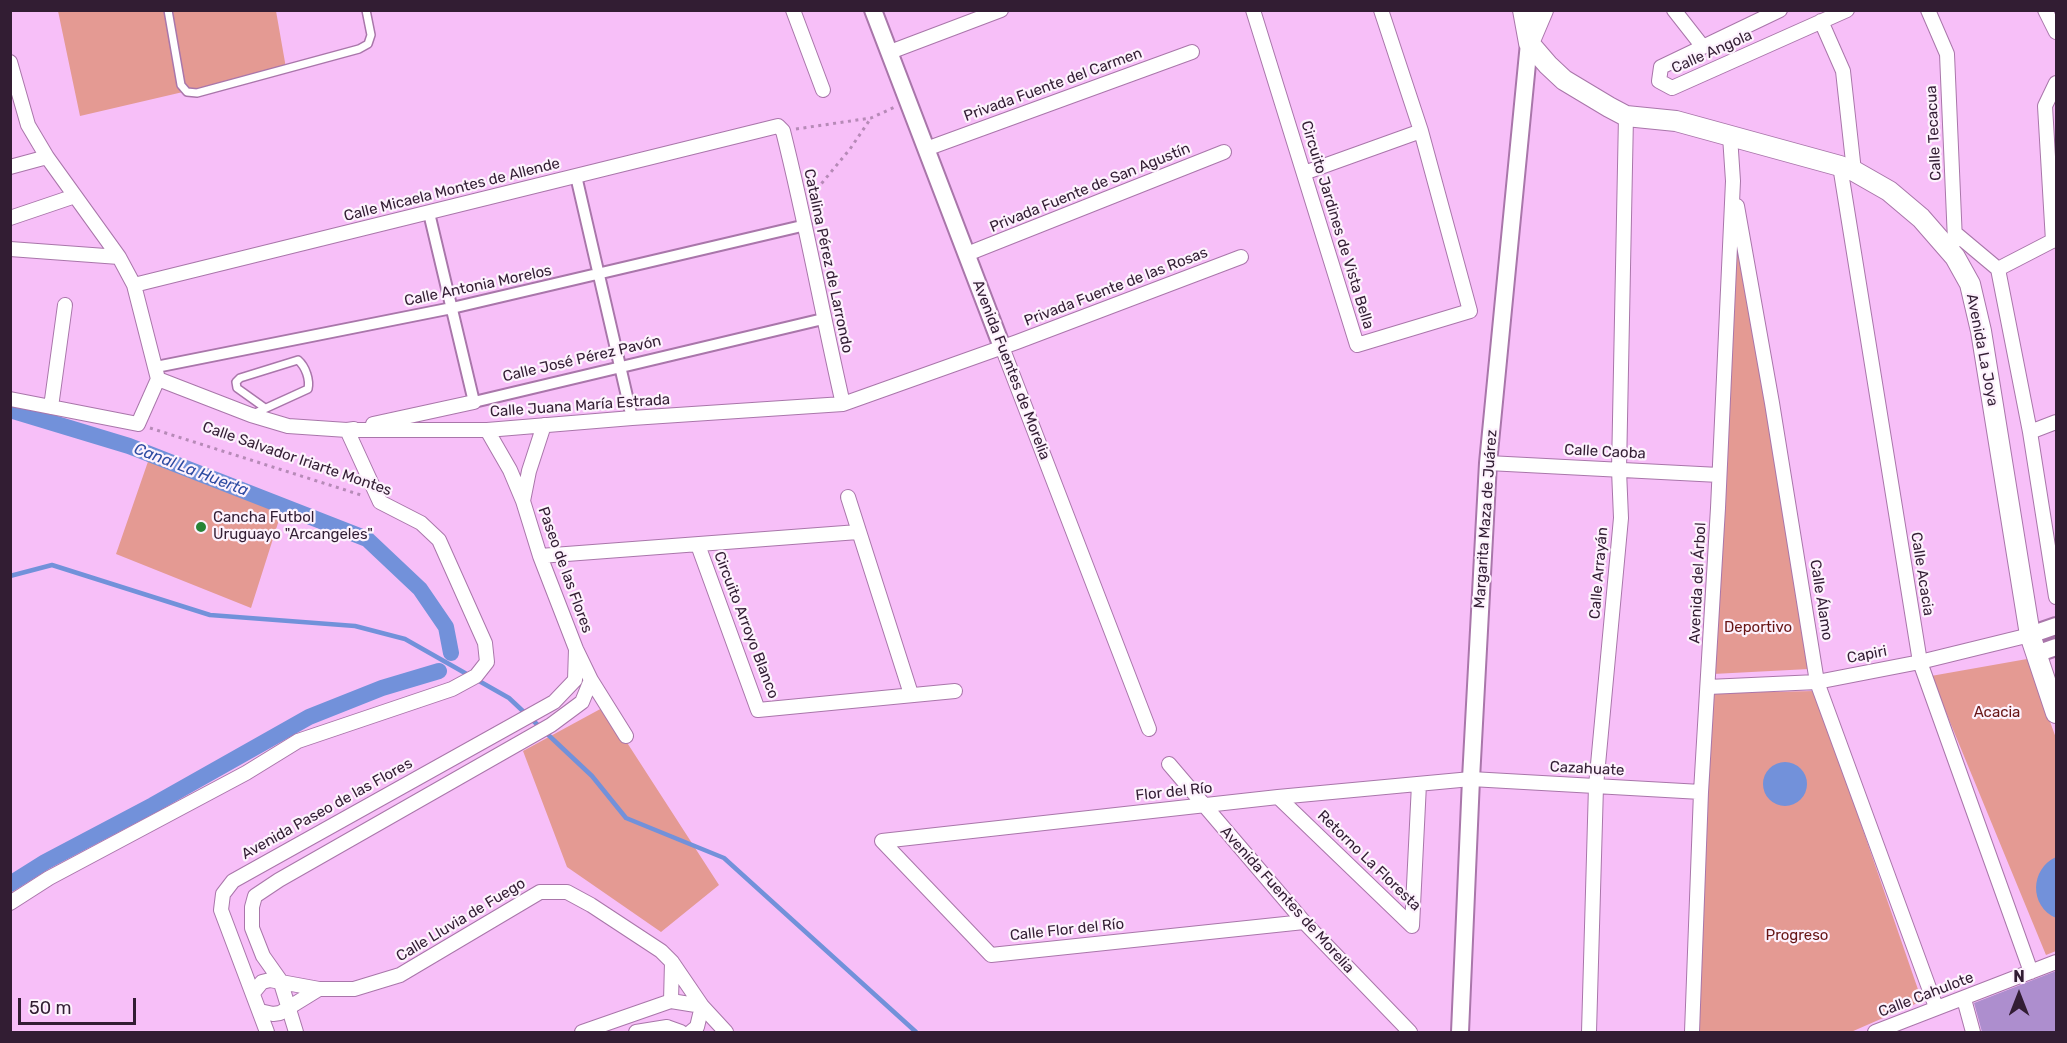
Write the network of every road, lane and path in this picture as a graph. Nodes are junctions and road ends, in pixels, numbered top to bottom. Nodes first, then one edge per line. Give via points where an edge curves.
1 (168, 10) edge
2 (366, 10) edge
3 (793, 10) edge
4 (873, 10) edge
5 (1001, 10) edge
6 (1254, 10) edge
7 (1381, 10) edge
8 (1523, 10) edge
9 (1544, 10) edge
10 (1674, 10) edge
11 (1780, 10) edge
12 (1847, 10) edge
13 (1928, 10) edge
14 (2044, 10) edge
15 (1821, 21) junction
16 (2056, 32) edge
17 (1529, 43) junction
18 (1703, 47) junction
19 (890, 52) junction
20 (1192, 52) dead end
21 (10, 62) edge
22 (2056, 83) edge
23 (823, 90) dead end
24 (907, 100) junction
25 (1626, 116) junction
26 (871, 118) junction
27 (781, 129) junction
28 (1421, 131) junction
29 (1730, 136) junction
30 (926, 148) junction
31 (1224, 152) dead end
32 (47, 158) junction
33 (10, 167) edge
34 (1847, 168) junction
35 (1304, 173) junction
36 (576, 176) junction
37 (1733, 182) junction
38 (75, 196) junction
39 (802, 206) junction
40 (429, 213) junction
41 (10, 218) edge
42 (806, 225) junction
43 (1955, 233) junction
44 (2055, 240) edge
45 (10, 249) edge
46 (968, 254) junction
47 (119, 257) junction
48 (1241, 257) dead end
49 (1954, 257) junction
50 (1998, 269) junction
51 (599, 274) junction
52 (134, 285) junction
53 (65, 306) dead end
54 (452, 308) junction
55 (823, 319) junction
56 (1002, 347) junction
57 (620, 367) junction
58 (157, 373) junction
59 (10, 399) edge
60 (474, 402) junction
61 (843, 404) junction
62 (51, 407) junction
63 (265, 408) junction
64 (251, 415) junction
65 (632, 418) junction
66 (2056, 422) edge
67 (138, 424) junction
68 (544, 425) junction
69 (347, 430) junction
70 (487, 430) junction
71 (2030, 432) junction
72 (1488, 463) junction
73 (1619, 470) junction
74 (1719, 475) junction
75 (848, 497) dead end
76 (523, 501) junction
77 (380, 502) junction
78 (2051, 526) edge
79 (858, 532) junction
80 (698, 545) junction
81 (540, 556) junction
82 (2056, 597) edge
83 (2056, 626) edge
84 (2030, 635) junction
85 (2056, 647) edge
86 (576, 649) junction
87 (2036, 654) junction
88 (1920, 662) junction
89 (575, 680) joint
90 (591, 680) junction
91 (1817, 682) junction
92 (1708, 687) junction
93 (955, 691) dead end
94 (911, 694) junction
95 (2056, 713) edge
96 (533, 714) junction
97 (1149, 729) dead end
98 (538, 732) junction
99 (626, 736) dead end
100 (1168, 764) dead end
101 (1471, 779) junction
102 (1419, 784) junction
103 (1596, 786) junction
104 (1701, 792) junction
105 (1278, 797) junction
106 (1203, 805) junction
107 (882, 841) joint
108 (10, 903) edge
109 (1304, 922) junction
110 (672, 962) junction
111 (2056, 962) edge
112 (2031, 972) junction
113 (280, 980) junction
114 (319, 989) junction
115 (253, 993) junction
116 (1964, 999) junction
117 (671, 1001) junction
118 (702, 1006) junction
119 (289, 1007) junction
120 (1936, 1008) junction
121 (260, 1011) junction
122 (667, 1027) junction
123 (267, 1032) edge
124 (296, 1032) edge
125 (582, 1032) edge
126 (636, 1032) edge
127 (681, 1032) edge
128 (691, 1032) edge
129 (726, 1032) edge
130 (1410, 1032) edge
131 (1460, 1032) edge
132 (1589, 1032) edge
133 (1692, 1032) edge
134 (1875, 1032) edge
135 (1973, 1032) edge

1 - 2 lane via 182,85 187,92 197,93 359,49 368,44 371,35
3 - 23 street
4 - 19 street, Avenida Fuentes de Morelia
5 - 19 street
6 - 35 street, Circuito Jardines de Vista Bella
7 - 28 street, Circuito Jardines de Vista Bella
8 - 17 main road
9 - 17 main road, Margarita Maza de Juárez
10 - 18 street
11 - 18 street, Calle Angola
12 - 15 street, Calle Angola
13 - 43 street, Calle Tecacua via 1947,54
14 - 16 street
15 - 18 street, Calle Angola via 1672,88 1659,81 1661,67
15 - 34 street, Calle Acacia via 1843,70
17 - 25 main road, Avenida La Joya via 1564,80
17 - 72 street, Margarita Maza de Juárez
19 - 24 street, Avenida Fuentes de Morelia
20 - 30 street, Privada Fuente del Carmen
21 - 32 street via 28,125
22 - 44 street via 2045,106
24 - 26 path
24 - 30 street, Avenida Fuentes de Morelia
25 - 29 main road, Avenida La Joya via 1676,121
25 - 73 street, Calle Arrayán
26 - 27 path
26 - 39 path
27 - 36 street, Calle Micaela Montes de Allende
27 - 39 street, Catalina Pérez de Larrondo
28 - 35 street
28 - 35 street, Circuito Jardines de Vista Bella via 1470,311 1357,345
29 - 34 main road, Avenida La Joya
29 - 37 street, Avenida del Árbol
30 - 46 street, Avenida Fuentes de Morelia
31 - 46 street, Privada Fuente de San Agustín
32 - 33 street
32 - 38 street
34 - 49 main road, Avenida La Joya via 1889,191 1921,218
34 - 88 street, Calle Acacia
36 - 40 street, Calle Micaela Montes de Allende
36 - 51 street
37 - 74 street, Avenida del Árbol
37 - 91 street, Calle Álamo
38 - 41 street
38 - 47 street
39 - 42 street, Catalina Pérez de Larrondo
40 - 52 street, Calle Micaela Montes de Allende
40 - 54 street
42 - 51 street, Calle Antonia Morelos
42 - 55 street, Catalina Pérez de Larrondo
43 - 49 street, Calle Tecacua
43 - 50 street
44 - 50 street
45 - 47 street
46 - 56 street, Avenida Fuentes de Morelia
47 - 52 street
48 - 56 street, Privada Fuente de las Rosas
49 - 84 main road, Avenida La Joya via 1970,284 1981,331
50 - 71 street, Avenida La Joya
51 - 54 street, Calle Antonia Morelos
51 - 57 street
52 - 58 street
53 - 62 street
54 - 58 street, Calle Antonia Morelos
54 - 60 street
55 - 57 street, Calle José Pérez Pavón
55 - 61 street, Catalina Pérez de Larrondo
56 - 61 street, Calle Juana María Estrada
56 - 97 street, Avenida Fuentes de Morelia
57 - 60 street, Calle José Pérez Pavón
57 - 65 street
58 - 64 street, Calle Juana María Estrada
58 - 67 street
59 - 62 street
60 - 69 street, Calle José Pérez Pavón
61 - 65 street, Calle Juana María Estrada
62 - 67 street
63 - 63 lane via 308,389 303,364 298,360 236,382 237,388
63 - 64 lane
64 - 69 street, Calle Juana María Estrada via 288,426
65 - 68 street, Calle Juana María Estrada
66 - 71 street
67 - 77 path, Calle Salvador Iriarte Montes
68 - 70 street, Calle Juana María Estrada
68 - 76 street, Paseo de las Flores
69 - 70 street, Calle Juana María Estrada
69 - 77 street
70 - 76 street, Paseo de las Flores
71 - 78 street, Avenida La Joya
72 - 73 street, Calle Caoba
72 - 101 street, Margarita Maza de Juárez
73 - 74 street, Calle Caoba
73 - 103 street, Calle Arrayán via 1621,518
74 - 92 street, Avenida del Árbol
75 - 79 street
76 - 81 street, Paseo de las Flores
77 - 108 street, Calle Salvador Iriarte Montes via 421,523 439,540 485,643 487,662 476,676 452,689 298,741
78 - 82 street, Avenida La Joya
79 - 80 street, Circuito Arroyo Blanco
79 - 94 street
80 - 81 street, Circuito Arroyo Blanco
80 - 94 street, Circuito Arroyo Blanco via 758,710
81 - 86 street, Paseo de las Flores
83 - 84 street
84 - 87 main road, Avenida La Joya
84 - 88 street, Capiri
85 - 87 street
86 - 89 street, Paseo de las Flores
86 - 90 street, Paseo de las Flores
87 - 95 main road, Avenida La Joya
88 - 91 street, Capiri
88 - 112 street, Calle Acacia
89 - 96 street, Avenida Paseo de las Flores via 555,702
90 - 98 street via 582,702
90 - 99 street, Paseo de las Flores
91 - 92 street, Capiri
91 - 120 street, Calle Álamo
92 - 104 street, Avenida del Árbol
93 - 94 street, Circuito Arroyo Blanco
96 - 98 street
96 - 115 street, Avenida Paseo de las Flores via 233,881 223,894 221,909
98 - 113 street via 255,896 252,928 263,956
100 - 106 street, Avenida Fuentes de Morelia
101 - 102 street, Flor del Río
101 - 103 street, Cazahuate
101 - 131 street, Margarita Maza de Juárez
102 - 105 street, Flor del Río
102 - 105 street, Retorno La Floresta via 1412,926
103 - 104 street, Cazahuate
103 - 132 street, Calle Arrayán
104 - 133 street, Avenida del Árbol
105 - 106 street, Flor del Río
106 - 107 street, Flor del Río
106 - 109 street, Avenida Fuentes de Morelia
107 - 109 street, Calle Flor del Río via 991,955
109 - 130 street, Avenida Fuentes de Morelia
110 - 114 street, Calle Lluvia de Fuego via 661,951 567,892 540,892 400,975 354,988
110 - 117 street
110 - 118 street, Calle Lluvia de Fuego
111 - 112 street, Calle Cahulote
112 - 116 street, Calle Cahulote
113 - 114 street, Calle Lluvia de Fuego
113 - 115 street via 262,982
113 - 119 street
114 - 119 street, Calle Lluvia de Fuego
115 - 121 street, Avenida Paseo de las Flores
116 - 120 street, Calle Cahulote
116 - 135 street
117 - 118 street
117 - 122 street via 664,1017
117 - 125 street
118 - 128 street via 697,1027
118 - 129 street
119 - 121 street via 273,1014
119 - 124 street
120 - 134 street, Calle Cahulote
121 - 123 street, Avenida Paseo de las Flores
122 - 126 street
122 - 127 street

